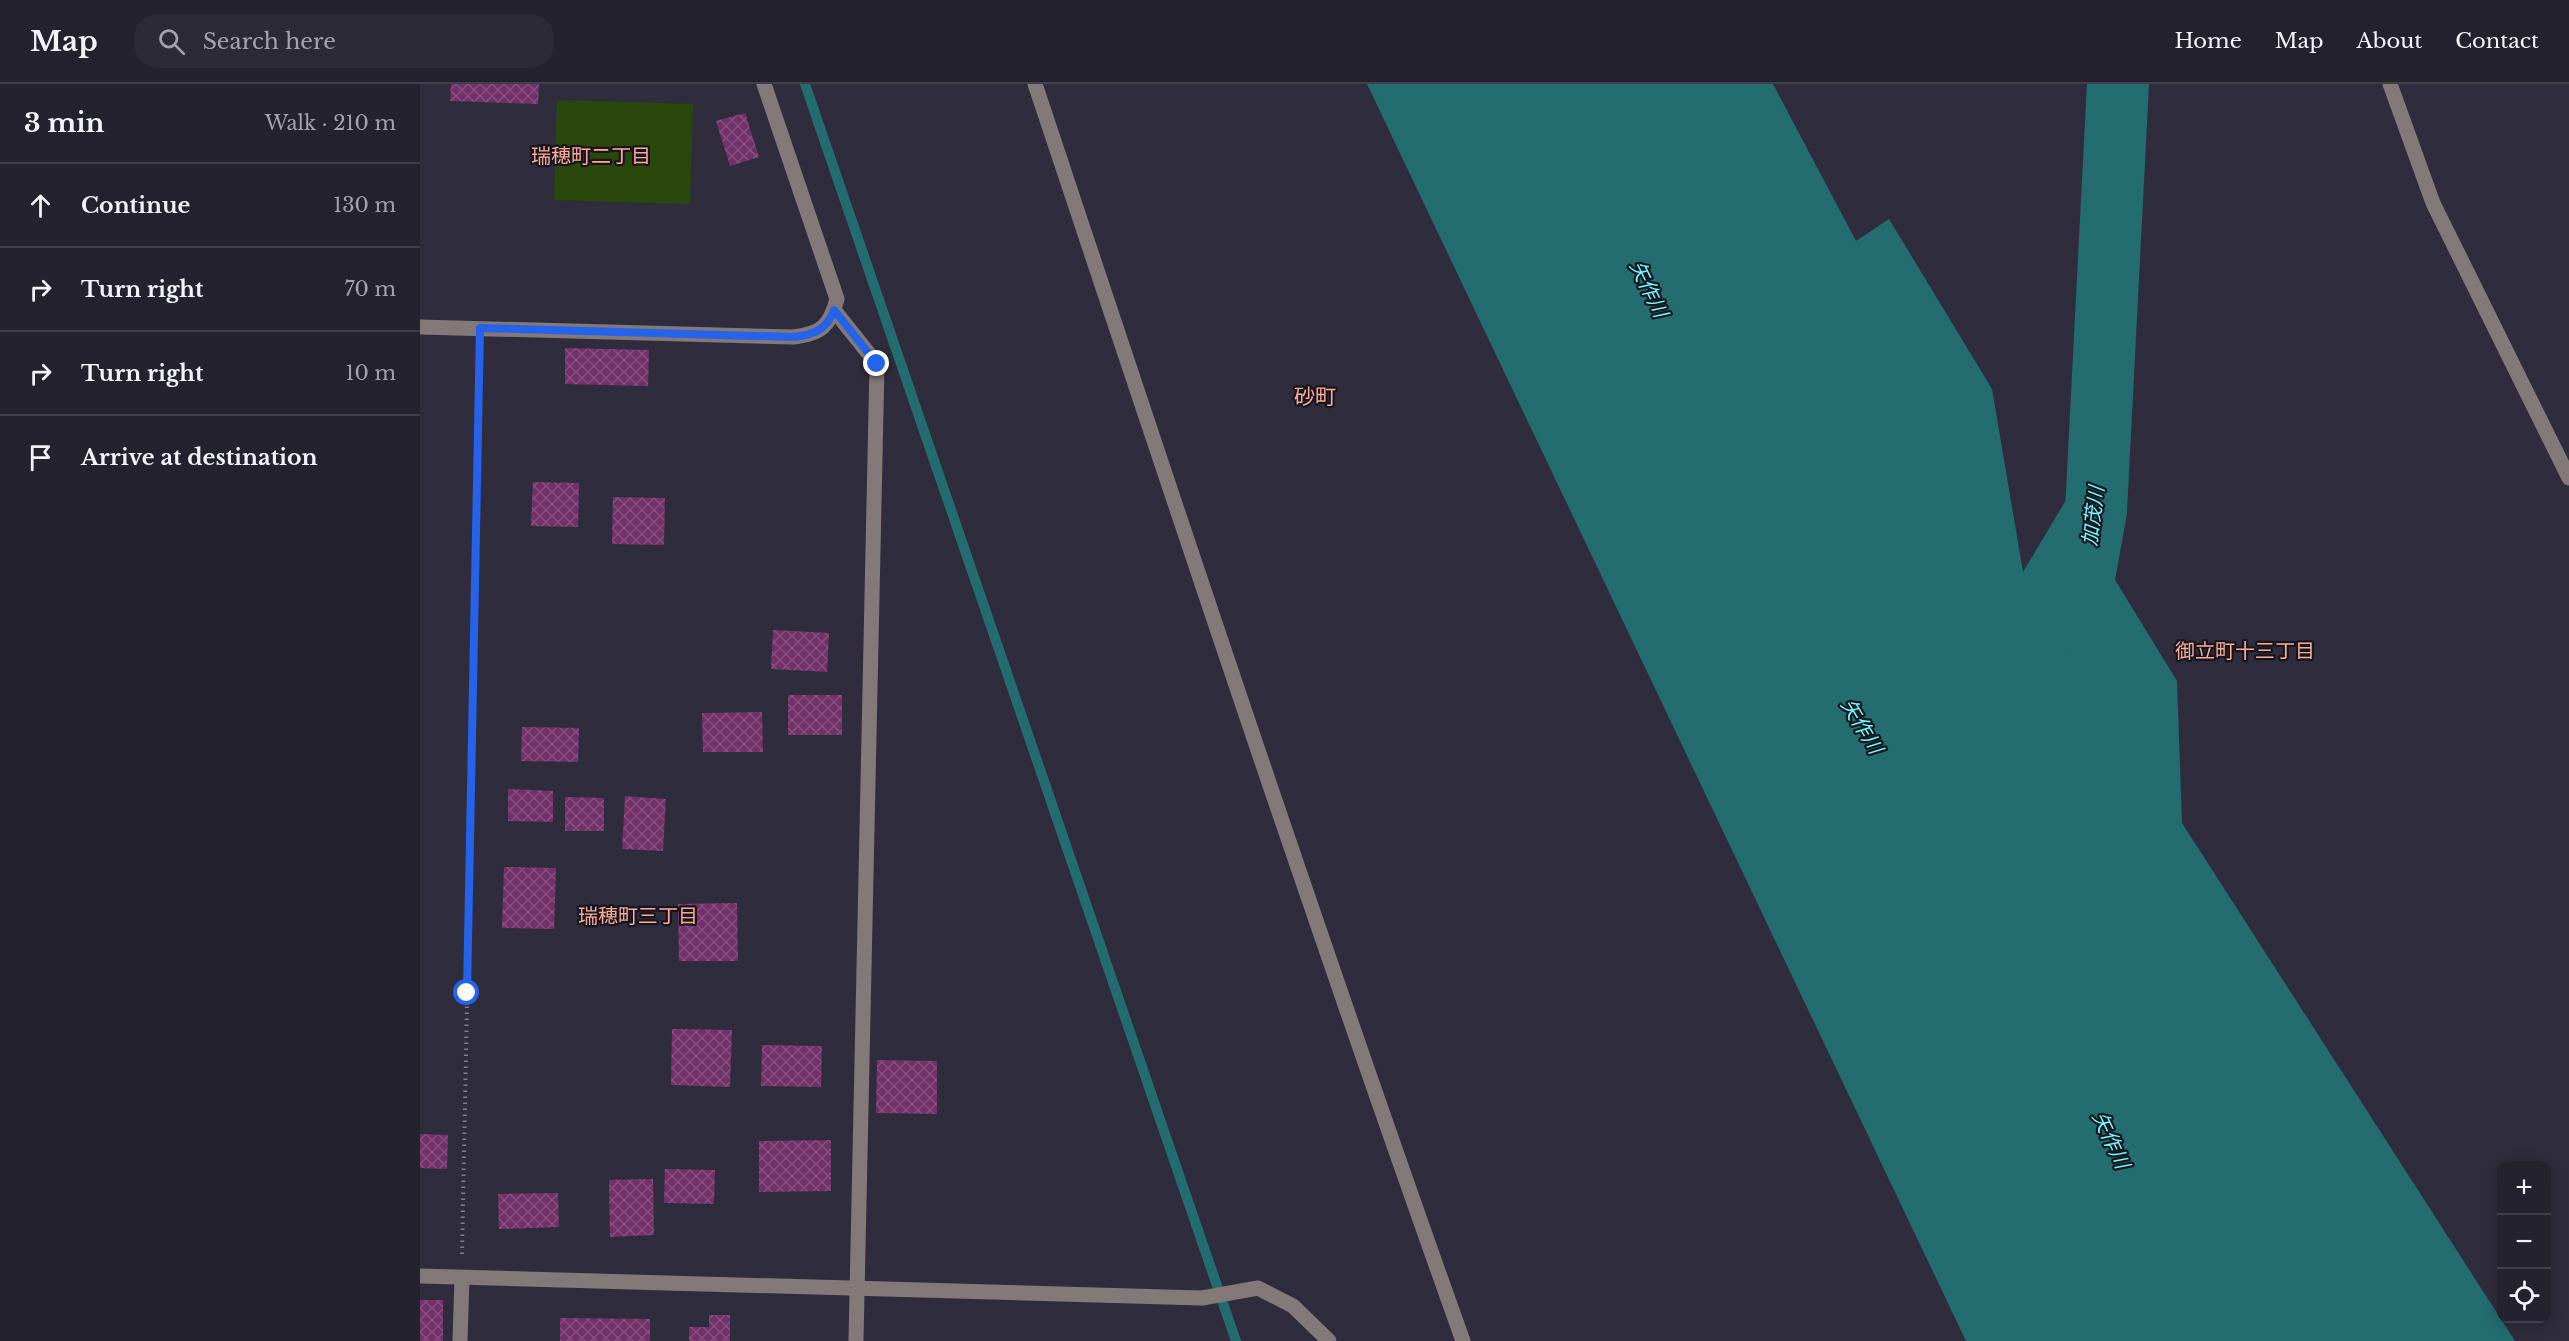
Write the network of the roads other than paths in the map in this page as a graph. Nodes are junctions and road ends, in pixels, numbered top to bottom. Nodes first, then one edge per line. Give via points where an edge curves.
1 (764, 84) edge
2 (1035, 84) edge
3 (2390, 84) edge
4 (834, 310) junction
5 (420, 327) edge
6 (2569, 478) edge
7 (420, 1276) edge
8 (462, 1278) junction
9 (857, 1287) junction
10 (460, 1341) edge
11 (856, 1341) edge
12 (1329, 1341) edge
13 (1463, 1341) edge

1 - 4 street via 837,299
2 - 13 street via 1164,474
3 - 6 street via 2433,203
4 - 5 street via 822,329 793,337
4 - 9 street via 877,364
7 - 8 street
8 - 9 street
8 - 10 street
9 - 11 street
9 - 12 street via 1202,1298 1258,1288 1293,1306

